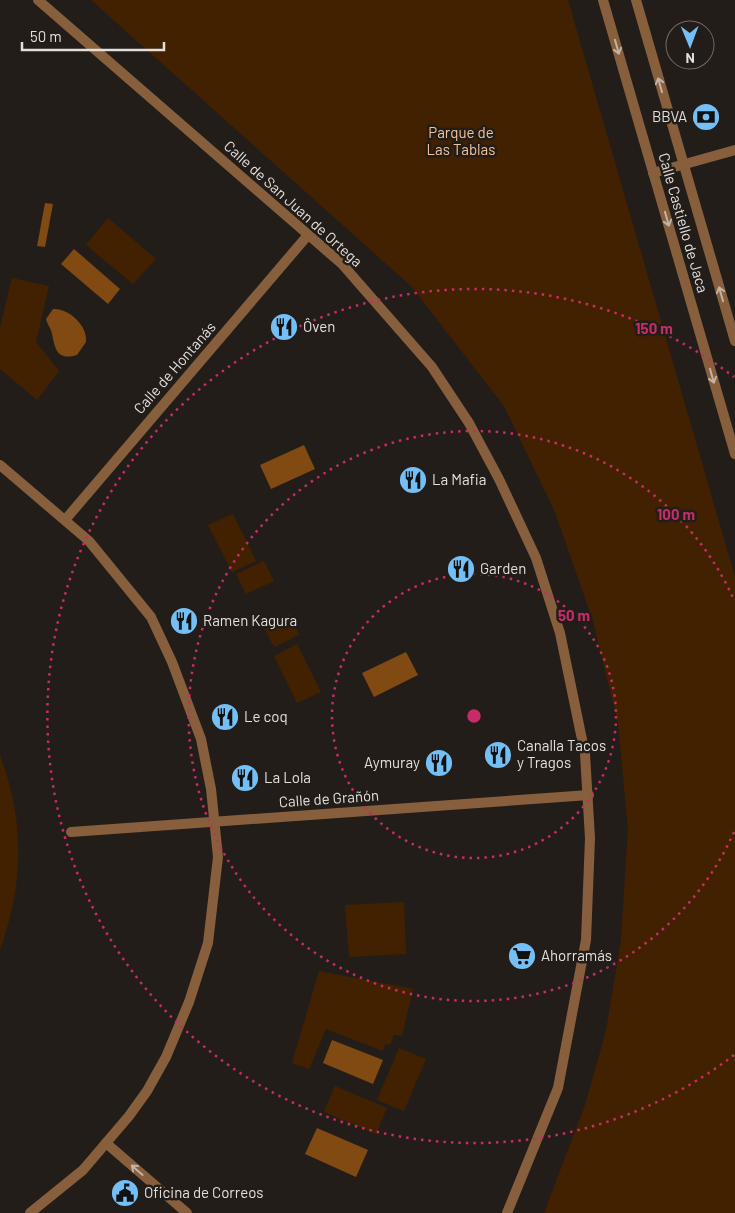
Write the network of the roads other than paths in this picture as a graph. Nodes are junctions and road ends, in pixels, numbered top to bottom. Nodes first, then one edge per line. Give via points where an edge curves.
1 (38, 0) edge
2 (603, 0) edge
3 (636, 0) edge
4 (735, 150) edge
5 (684, 165) junction
6 (654, 173) junction
7 (308, 235) junction
8 (735, 341) edge
9 (735, 454) edge
10 (0, 465) edge
11 (65, 520) junction
12 (589, 795) junction
13 (215, 823) junction
14 (71, 832) dead end
15 (106, 1143) junction
16 (30, 1213) edge
17 (187, 1213) edge
18 (507, 1213) edge

1 - 7 street, Calle de San Juan de Ortega
2 -> 6 street, Calle Castiello de Jaca
5 -> 3 street, Calle Castiello de Jaca
4 - 5 street
5 - 6 street
8 -> 5 street, Calle Castiello de Jaca
6 -> 9 street, Calle Castiello de Jaca
7 - 11 street, Calle de Hontanás
7 - 12 street, Calle de San Juan de Ortega via 342,264 432,367 469,423 500,479 536,558 560,634 585,754
10 - 11 street
11 - 13 street via 90,541 151,617 201,739
12 - 13 street, Calle de Grañón
12 - 18 street, Calle de San Juan de Ortega via 586,940 558,1088
13 - 14 street, Calle de Grañón
13 - 15 street via 218,857 214,907 208,943 189,1002 166,1057 147,1091
15 - 16 street via 83,1170
17 -> 15 street

